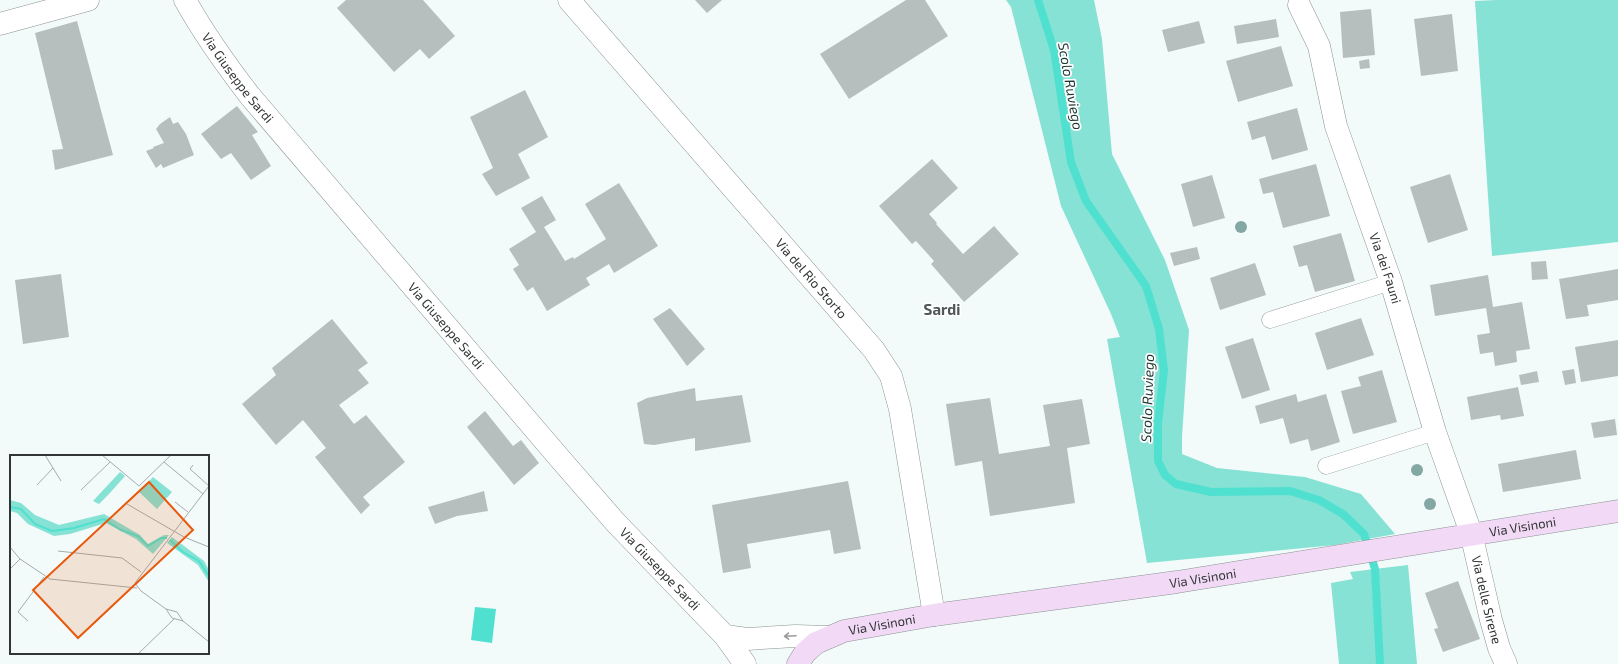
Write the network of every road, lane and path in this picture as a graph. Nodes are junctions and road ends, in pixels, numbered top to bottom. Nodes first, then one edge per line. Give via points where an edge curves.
1 (88, 0) edge
2 (185, 0) edge
3 (569, 0) edge
4 (1299, 5) dead end
5 (0, 24) edge
6 (1392, 282) junction
7 (1270, 320) dead end
8 (1436, 432) junction
9 (1326, 466) dead end
10 (1618, 511) edge
11 (1471, 534) junction
12 (934, 616) junction
13 (725, 636) junction
14 (830, 637) junction
15 (745, 664) edge
16 (798, 664) edge
17 (1506, 664) edge

1 - 5 street
2 - 13 street, Via Giuseppe Sardi via 200,28 224,62 344,209 616,523
3 - 12 street, Via del Rio Storto via 874,350 891,376 900,409
4 - 6 street, Via dei Fauni via 1319,46 1336,126
6 - 7 lane
6 - 8 street, Via dei Fauni
8 - 9 lane
8 - 11 street, Via dei Fauni
10 - 11 street, Via Visinoni
11 - 12 street, Via Visinoni via 1177,582
11 - 17 street, Via delle Sirene via 1491,620
12 - 14 street, Via Visinoni via 844,631
14 -> 13 street via 747,639
13 - 15 street, Via Giuseppe Sardi
14 - 16 street, Via Visinoni via 816,643

